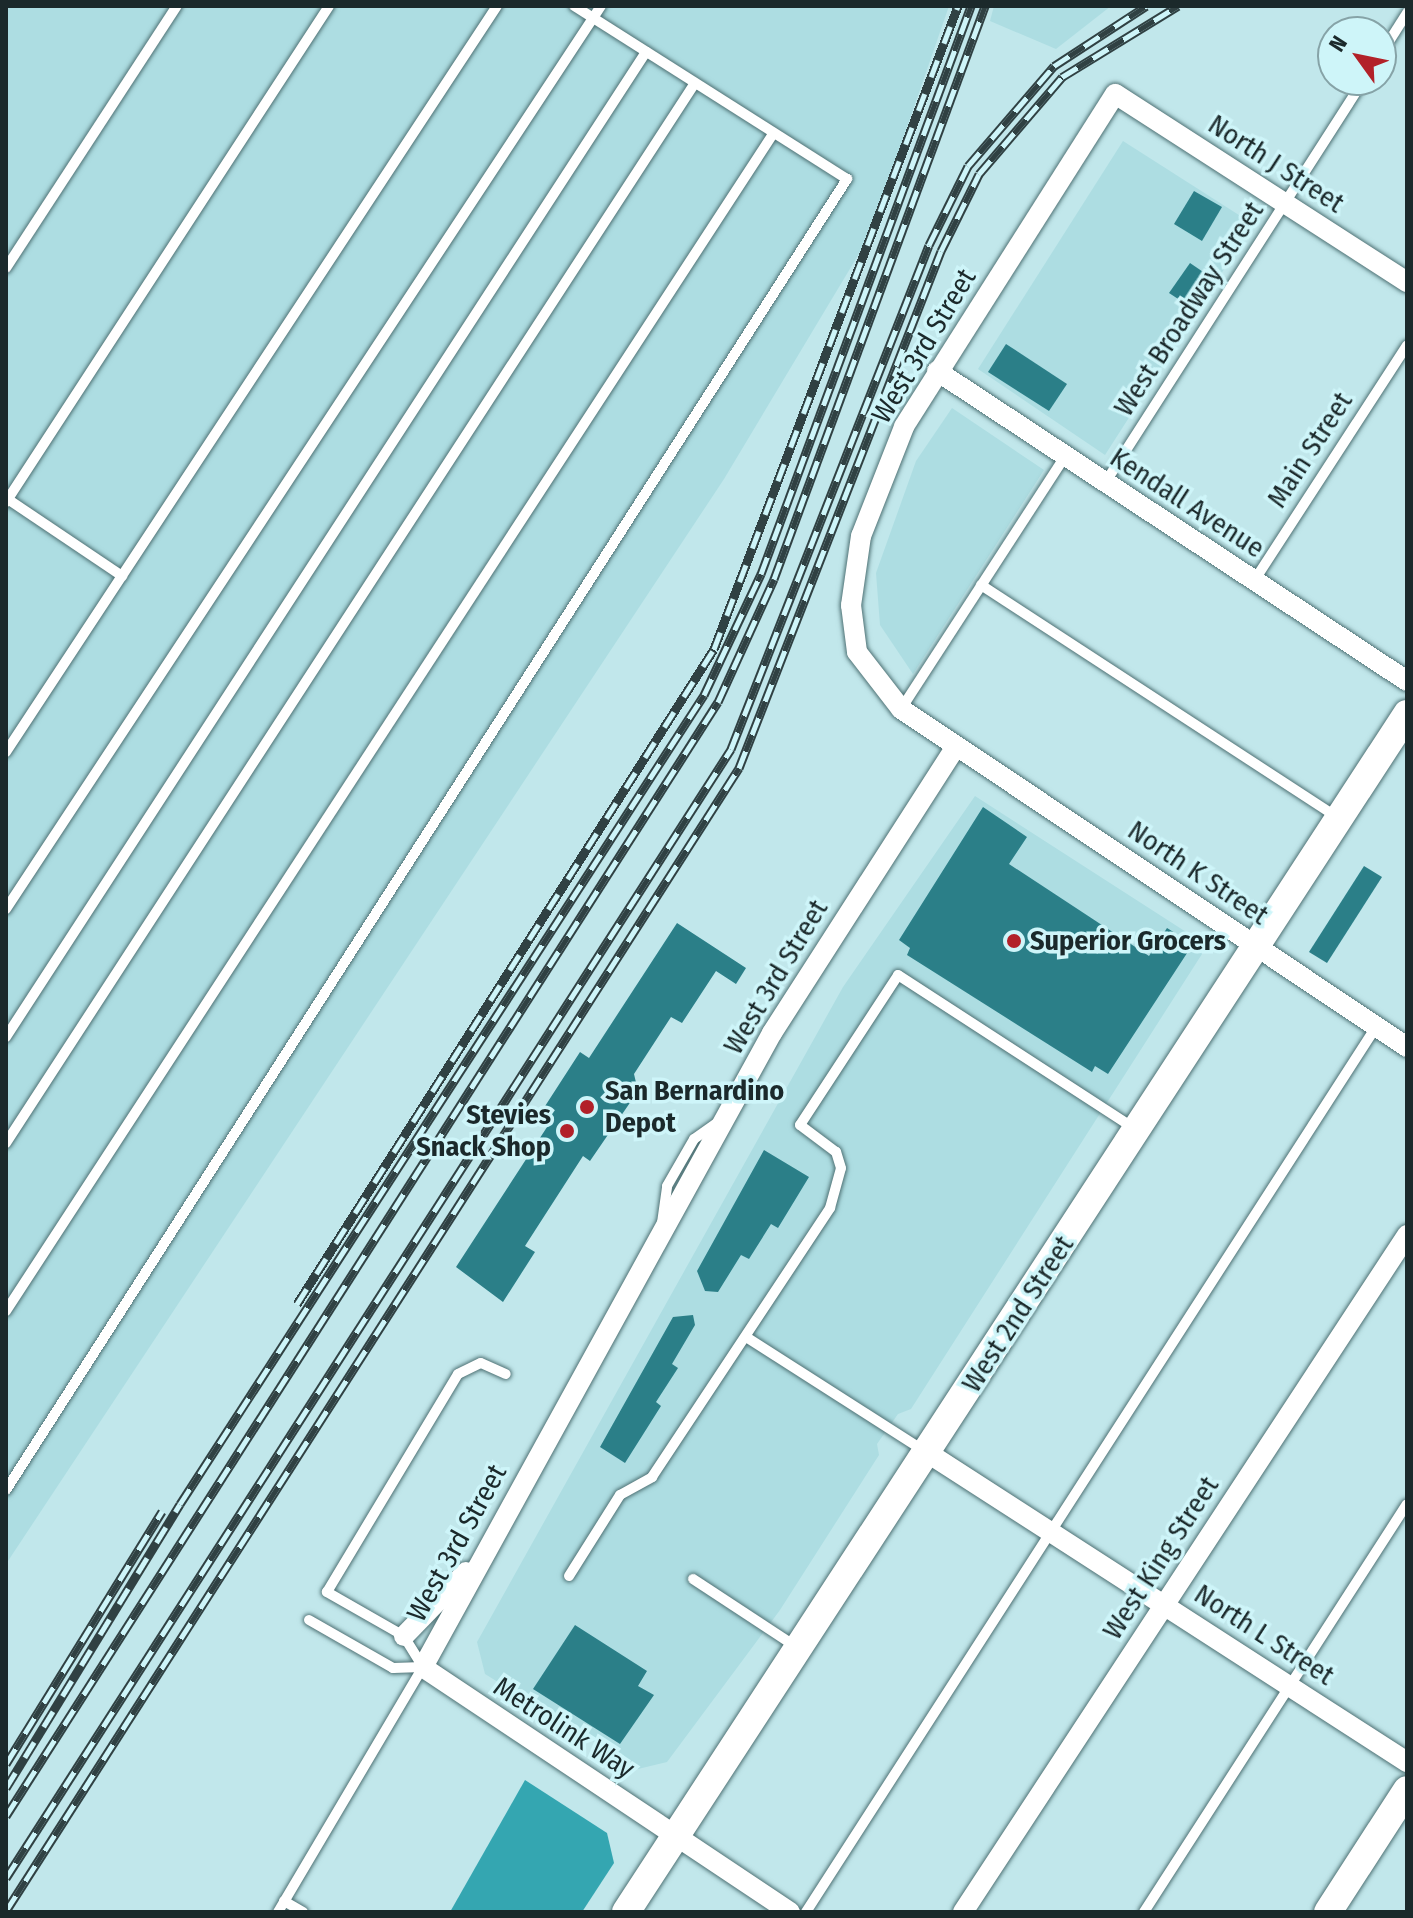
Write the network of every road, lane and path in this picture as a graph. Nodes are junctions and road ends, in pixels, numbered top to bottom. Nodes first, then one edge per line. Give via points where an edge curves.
1 (177, 6) edge
2 (329, 6) edge
3 (497, 6) edge
4 (574, 6) edge
5 (601, 6) edge
6 (594, 19) junction
7 (646, 52) junction
8 (695, 83) junction
9 (1115, 94) joint
10 (1354, 96) edge
11 (773, 134) junction
12 (1285, 204) junction
13 (6, 268) edge
14 (1407, 282) edge
15 (1407, 345) edge
16 (937, 371) junction
17 (1065, 456) junction
18 (1105, 483) junction
19 (7, 500) edge
20 (122, 576) junction
21 (1254, 581) junction
22 (981, 585) junction
23 (1407, 681) edge
24 (901, 709) junction
25 (1407, 714) edge
26 (956, 746) junction
27 (6, 752) edge
28 (1339, 819) junction
29 (6, 909) edge
30 (1255, 946) junction
31 (1376, 1027) junction
32 (6, 1037) edge
33 (1407, 1047) edge
34 (1136, 1129) junction
35 (6, 1143) edge
36 (1407, 1235) edge
37 (6, 1311) edge
38 (746, 1337) junction
39 (506, 1374) dead end
40 (928, 1453) junction
41 (6, 1490) edge
42 (1407, 1504) edge
43 (1054, 1531) junction
44 (475, 1565) junction
45 (569, 1576) dead end
46 (693, 1579) dead end
47 (1164, 1604) junction
48 (309, 1620) dead end
49 (404, 1636) junction
50 (798, 1648) junction
51 (423, 1667) junction
52 (1290, 1686) junction
53 (1407, 1762) edge
54 (1407, 1790) edge
55 (675, 1835) junction
56 (284, 1901) junction
57 (278, 1912) edge
58 (303, 1912) edge
59 (626, 1912) edge
60 (790, 1912) edge
61 (806, 1912) edge
62 (963, 1912) edge
63 (1144, 1912) edge
64 (1328, 1912) edge

1 - 13 lane
2 - 19 lane
3 - 20 lane
4 - 6 lane
5 - 6 lane
6 - 7 lane
6 - 29 lane
7 - 8 lane
7 - 32 lane
8 - 11 lane
8 - 35 lane
9 - 12 street, North J Street
9 - 16 street, West 3rd Street
10 - 12 lane, West Broadway Street
11 - 37 lane
11 - 41 lane via 847,179
12 - 14 street, North J Street
12 - 18 lane, West Broadway Street
15 - 21 lane, Main Street
16 - 17 street, Kendall Avenue
16 - 24 street, West 3rd Street via 904,427 852,570 857,652
17 - 18 street, Kendall Avenue
17 - 22 lane
18 - 21 street, Kendall Avenue
19 - 20 lane
20 - 27 lane
21 - 23 street, Kendall Avenue
22 - 24 lane
22 - 28 lane
24 - 26 street, West 3rd Street
25 - 28 main road, West 2nd Street
26 - 30 street, North K Street
26 - 44 street, West 3rd Street via 805,976
28 - 30 main road, West 2nd Street
30 - 31 street, North K Street
30 - 34 main road, West 2nd Street
31 - 33 street, North K Street
31 - 43 lane
34 - 38 lane via 898,975 800,1125 836,1152 838,1192
34 - 40 main road, West 2nd Street
36 - 47 street, West King Street
38 - 40 lane
38 - 45 lane via 652,1477 620,1495
39 - 49 lane, Metrolink Way via 481,1363 458,1374 327,1592
40 - 43 street, North L Street
40 - 50 main road, West 2nd Street
42 - 52 lane
43 - 47 street, North L Street
43 - 61 lane
44 - 49 street
44 - 51 street, West 3rd Street
46 - 50 lane
47 - 52 street, North L Street
47 - 62 street, West King Street
48 - 51 lane, Metrolink Way via 393,1668
49 - 51 lane, Metrolink Way
50 - 55 main road, West 2nd Street
51 - 55 street, Metrolink Way
51 - 56 lane, West 3rd Street
52 - 53 street, North L Street
52 - 63 lane
54 - 64 main road
55 - 59 main road, West 2nd Street
55 - 60 street, Metrolink Way
56 - 57 lane, West 3rd Street
56 - 58 lane

